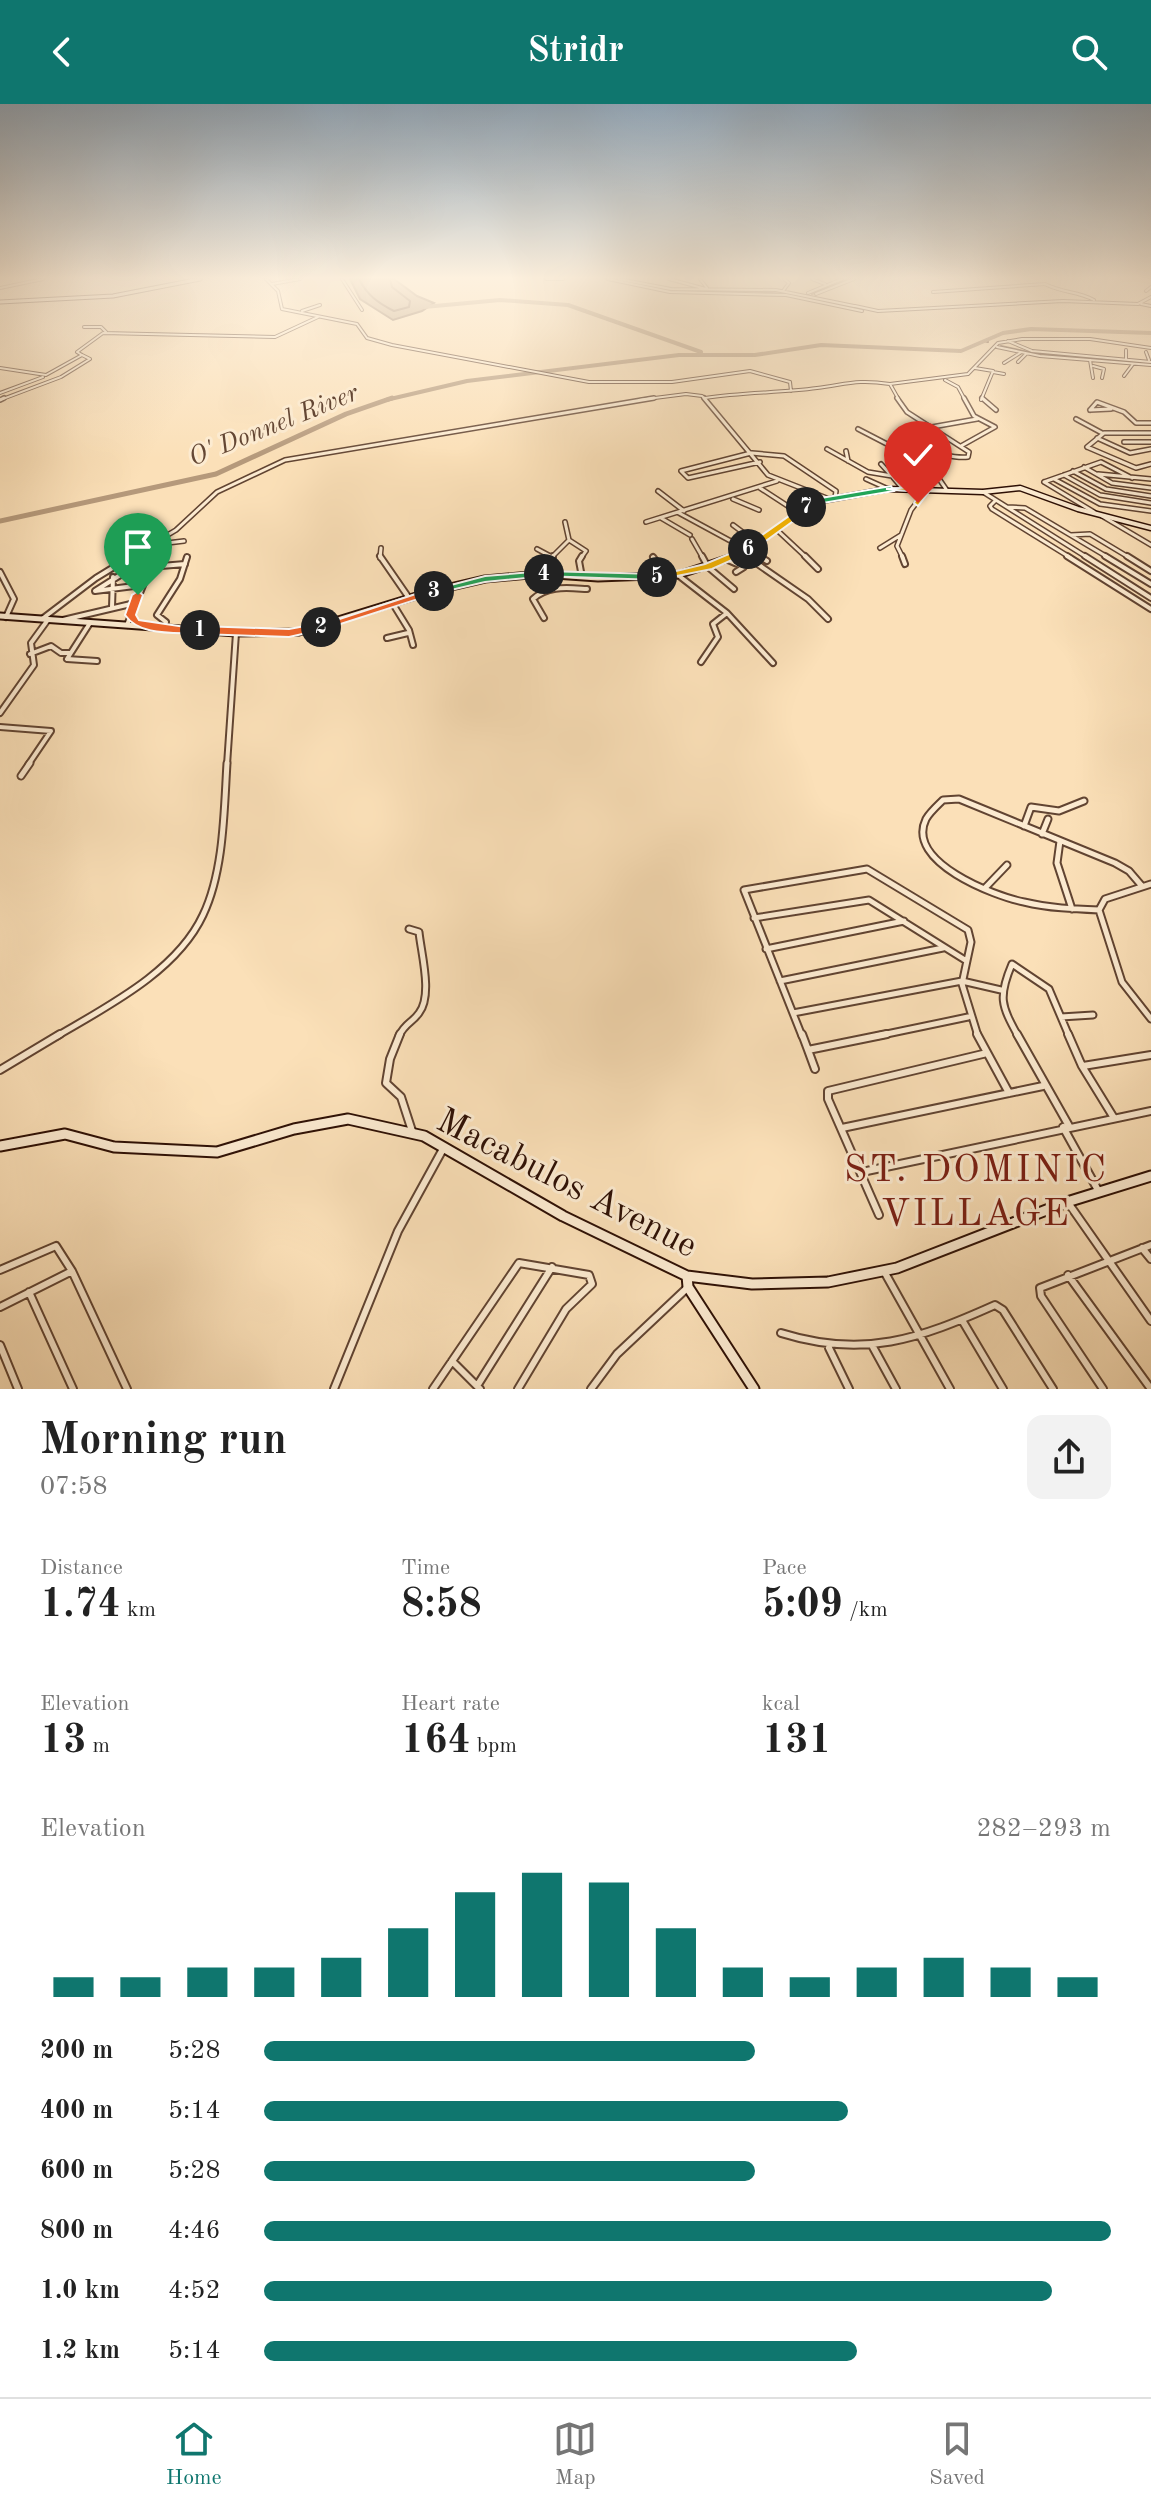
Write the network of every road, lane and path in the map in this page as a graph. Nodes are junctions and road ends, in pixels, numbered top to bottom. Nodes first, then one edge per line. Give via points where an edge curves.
1 (93, 339) edge
2 (371, 339) edge
3 (1054, 339) edge
4 (1083, 339) edge
5 (1007, 341) junction
6 (997, 347) junction
7 (1151, 348) edge
8 (1126, 350) dead end
9 (1146, 352) dead end
10 (1020, 353) junction
11 (1026, 354) junction
12 (82, 355) junction
13 (1143, 356) dead end
14 (1126, 359) junction
15 (1090, 360) junction
16 (1018, 362) dead end
17 (1150, 362) edge
18 (1004, 363) dead end
19 (1133, 364) junction
20 (1093, 366) junction
21 (0, 368) edge
22 (975, 368) junction
23 (993, 371) junction
24 (1004, 374) dead end
25 (46, 375) junction
26 (1124, 376) dead end
27 (1093, 378) dead end
28 (1102, 378) dead end
29 (943, 379) junction
30 (890, 384) junction
31 (791, 391) junction
32 (0, 393) edge
33 (705, 398) junction
34 (0, 400) edge
35 (1114, 409) junction
36 (996, 410) dead end
37 (978, 419) junction
38 (1076, 419) dead end
39 (1151, 423) edge
40 (932, 427) junction
41 (858, 429) dead end
42 (1104, 433) junction
43 (1144, 433) junction
44 (1151, 433) edge
45 (1097, 438) junction
46 (1124, 442) dead end
47 (1151, 445) edge
48 (961, 447) junction
49 (827, 449) dead end
50 (846, 451) dead end
51 (751, 453) junction
52 (912, 457) junction
53 (848, 461) junction
54 (760, 462) junction
55 (881, 464) dead end
56 (1151, 464) edge
57 (1084, 467) junction
58 (1073, 471) junction
59 (1094, 473) junction
60 (1064, 475) junction
61 (892, 476) junction
62 (1132, 478) junction
63 (866, 479) dead end
64 (1054, 479) junction
65 (1151, 479) edge
66 (777, 481) junction
67 (941, 483) junction
68 (760, 488) junction
69 (1151, 488) edge
70 (888, 489) junction
71 (903, 489) junction
72 (930, 489) junction
73 (946, 489) junction
74 (658, 491) dead end
75 (983, 492) junction
76 (1151, 496) edge
77 (731, 498) junction
78 (832, 498) junction
79 (995, 501) junction
80 (1151, 503) edge
81 (1006, 507) junction
82 (759, 510) dead end
83 (684, 511) junction
84 (1151, 511) edge
85 (797, 512) junction
86 (679, 513) junction
87 (1099, 514) junction
88 (661, 518) junction
89 (565, 522) dead end
90 (646, 522) dead end
91 (733, 525) dead end
92 (1151, 528) edge
93 (777, 530) junction
94 (1068, 534) junction
95 (901, 535) junction
96 (569, 540) junction
97 (184, 541) dead end
98 (160, 542) junction
99 (757, 543) junction
100 (1151, 545) edge
101 (381, 548) dead end
102 (880, 548) dead end
103 (537, 549) dead end
104 (748, 549) junction
105 (742, 554) junction
106 (187, 557) dead end
107 (552, 557) junction
108 (653, 557) dead end
109 (728, 560) junction
110 (767, 561) dead end
111 (185, 564) junction
112 (905, 564) dead end
113 (161, 566) dead end
114 (708, 567) junction
115 (149, 568) junction
116 (818, 569) dead end
117 (1151, 571) edge
118 (0, 572) edge
119 (736, 572) dead end
120 (1133, 573) junction
121 (1114, 574) junction
122 (552, 575) junction
123 (678, 575) junction
124 (668, 576) junction
125 (113, 577) junction
126 (580, 577) junction
127 (1121, 578) junction
128 (1103, 579) junction
129 (1151, 584) edge
130 (142, 585) junction
131 (577, 588) junction
132 (587, 589) dead end
133 (734, 589) dead end
134 (114, 590) junction
135 (409, 598) junction
136 (1151, 598) edge
137 (135, 603) junction
138 (393, 604) junction
139 (112, 607) junction
140 (1151, 609) edge
141 (98, 610) junction
142 (727, 613) junction
143 (131, 615) junction
144 (3, 616) edge
145 (544, 618) dead end
146 (828, 619) dead end
147 (45, 620) junction
148 (62, 621) junction
149 (93, 623) junction
150 (127, 625) junction
151 (142, 626) junction
152 (164, 627) junction
153 (236, 633) junction
154 (409, 633) junction
155 (387, 638) dead end
156 (413, 645) dead end
157 (70, 653) junction
158 (30, 654) junction
159 (97, 661) dead end
160 (701, 662) dead end
161 (773, 663) dead end
162 (0, 713) edge
163 (0, 727) edge
164 (21, 776) dead end
165 (1084, 801) dead end
166 (1048, 819) dead end
167 (1024, 826) junction
168 (1042, 834) junction
169 (1060, 841) junction
170 (1007, 865) dead end
171 (1151, 884) edge
172 (1141, 885) junction
173 (985, 888) junction
174 (1072, 909) junction
175 (1099, 910) junction
176 (754, 918) junction
177 (904, 921) junction
178 (409, 929) dead end
179 (944, 948) junction
180 (766, 949) junction
181 (965, 960) junction
182 (780, 981) junction
183 (962, 981) junction
184 (1001, 990) junction
185 (793, 1013) junction
186 (1093, 1015) dead end
187 (968, 1017) junction
188 (1061, 1017) junction
189 (1150, 1017) edge
190 (808, 1050) junction
191 (987, 1053) junction
192 (1151, 1055) edge
193 (1082, 1066) junction
194 (815, 1069) dead end
195 (0, 1070) edge
196 (1045, 1086) junction
197 (1009, 1093) junction
198 (1151, 1111) edge
199 (1114, 1118) junction
200 (1066, 1127) junction
201 (842, 1128) junction
202 (413, 1134) junction
203 (0, 1146) edge
204 (444, 1146) junction
205 (862, 1172) junction
206 (1151, 1176) edge
207 (1099, 1192) junction
208 (1067, 1202) junction
209 (879, 1215) dead end
210 (1151, 1245) edge
211 (1142, 1248) junction
212 (1151, 1259) edge
213 (1106, 1260) junction
214 (552, 1267) junction
215 (0, 1270) edge
216 (72, 1271) junction
217 (884, 1272) junction
218 (1068, 1275) junction
219 (687, 1282) junction
220 (29, 1292) junction
221 (0, 1307) edge
222 (962, 1320) junction
223 (1151, 1321) edge
224 (781, 1333) dead end
225 (922, 1338) junction
226 (0, 1345) edge
227 (873, 1347) junction
228 (828, 1348) junction
229 (452, 1361) junction
230 (478, 1388) edge
231 (18, 1389) edge
232 (73, 1389) edge
233 (127, 1389) edge
234 (334, 1389) edge
235 (433, 1389) edge
236 (518, 1389) edge
237 (591, 1389) edge
238 (754, 1389) edge
239 (849, 1389) edge
240 (896, 1389) edge
241 (950, 1389) edge
242 (1003, 1389) edge
243 (1053, 1389) edge
244 (1103, 1389) edge
245 (1151, 1389) edge

1 - 12 street via 77,352
2 - 31 street via 589,382 672,382 759,371 790,382
3 - 5 street
4 - 7 street
5 - 6 street
5 - 14 street via 1028,350
6 - 10 street
6 - 22 street
8 - 14 street
9 - 17 street
10 - 11 street
10 - 18 street
11 - 15 street
11 - 16 street
12 - 25 street
12 - 34 street via 90,359 61,377
13 - 17 street
14 - 17 street
15 - 19 street
15 - 20 street
17 - 19 street
19 - 26 street
20 - 27 street
20 - 28 street via 1104,368
21 - 25 street
22 - 23 street
22 - 29 street
23 - 24 street
23 - 36 street via 981,401
25 - 32 street
29 - 30 street
29 - 37 street via 958,387
30 - 31 street via 860,379
30 - 40 street via 907,412
31 - 33 street
33 - 51 street
33 - 98 street via 691,394 631,401 298,456 226,487
35 - 35 street via 1096,402 1089,410 1091,410
35 - 39 street via 1136,423
37 - 40 street
37 - 48 street via 994,429
38 - 42 street
40 - 48 street
41 - 52 street
42 - 43 street
42 - 45 street
43 - 44 street
43 - 47 street
45 - 47 street via 1130,453
45 - 56 street via 1087,447 1136,468
46 - 47 street
48 - 52 street via 968,457 956,460 930,451
49 - 53 street
50 - 53 street
51 - 54 street
51 - 54 street via 681,471 688,478
51 - 78 street via 772,450 831,487 836,491
52 - 67 street
53 - 61 street
54 - 66 street
55 - 61 street
57 - 58 street
57 - 59 street
57 - 62 street via 1101,462
58 - 60 street
58 - 76 street via 1106,489
59 - 62 street
59 - 69 street via 1112,483
60 - 64 street
60 - 80 street via 1100,495
61 - 71 street
62 - 65 street
63 - 70 street
64 - 84 street via 1100,504
64 - 87 street via 1044,482
66 - 68 street
66 - 78 street
67 - 72 street
67 - 73 street
68 - 77 street
68 - 85 street
70 - 71 street
70 - 78 street
71 - 72 street
72 - 73 street
72 - 95 street via 911,510
73 - 75 street
74 - 83 street
75 - 79 street
75 - 87 street via 1030,490
77 - 82 street
77 - 83 street
78 - 85 street
79 - 81 street
79 - 128 street via 992,509
81 - 94 street via 1021,506
81 - 121 street
83 - 86 street
85 - 93 street
86 - 88 street
86 - 104 street
87 - 92 street
87 - 100 street
88 - 90 street
88 - 114 street via 691,537
89 - 96 street
91 - 99 street
93 - 99 street
93 - 116 street
94 - 117 street via 1090,534
94 - 120 street
95 - 102 street
95 - 112 street via 897,546
96 - 107 street
96 - 126 street via 585,550
97 - 98 street
98 - 115 street
98 - 147 street via 96,578
99 - 104 street
101 - 135 street via 380,560
103 - 107 street
104 - 105 street
104 - 110 street
105 - 109 street
105 - 146 street
106 - 111 street
107 - 122 street
108 - 124 street
109 - 114 street
109 - 119 street via 744,567
111 - 113 street
111 - 152 street via 157,615 166,622
114 - 123 street
114 - 133 street
115 - 125 street
115 - 130 street
118 - 144 street via 15,596
120 - 127 street
120 - 129 street
121 - 127 street
121 - 128 street
122 - 126 street
122 - 135 street via 485,579
123 - 124 street
123 - 142 street
124 - 126 street
125 - 134 street
125 - 134 street via 95,591
126 - 131 street
127 - 136 street
128 - 140 street
130 - 134 street
130 - 137 street
131 - 132 street
131 - 145 street via 535,595
134 - 139 street
135 - 138 street
137 - 139 street
137 - 143 street
138 - 153 street via 299,632
138 - 154 street
139 - 141 street
141 - 148 street
141 - 149 street
142 - 160 street via 713,624 718,637
142 - 161 street
143 - 150 street
143 - 151 street
144 - 147 street
147 - 148 street
147 - 158 street
148 - 149 street
149 - 150 street
149 - 157 street
150 - 151 street
151 - 152 street
152 - 153 street
153 - 195 street via 217,855 199,924 153,970
154 - 155 street
154 - 156 street
157 - 158 street via 51,646
157 - 159 street via 67,660
158 - 162 street via 34,665
163 - 164 street via 51,731
165 - 167 street via 1059,811 1031,807
166 - 168 street
167 - 168 street
167 - 173 street via 954,798 933,810 923,836 928,851 948,869
168 - 169 street
169 - 172 street via 1129,871
169 - 174 street via 1057,863
170 - 173 street
171 - 172 street
172 - 175 street via 1105,899
173 - 174 street via 1016,900
174 - 175 street
175 - 189 street via 1114,971
176 - 177 street via 861,899
176 - 180 street
176 - 181 street via 743,893 746,887 867,869 968,930 972,939
177 - 179 street
177 - 180 street
178 - 202 street via 419,932 425,1001 418,1015 405,1022 386,1083 401,1097
179 - 181 street
179 - 182 street
180 - 182 street
181 - 183 street
182 - 185 street
183 - 184 street
183 - 185 street
183 - 187 street
184 - 188 street via 1010,965 1017,965 1049,989
184 - 196 street via 1010,1024
185 - 190 street
186 - 188 street
187 - 190 street
187 - 191 street
188 - 193 street
190 - 194 street
191 - 197 street
191 - 201 street via 828,1091
192 - 193 street
193 - 199 street
196 - 197 street
196 - 200 street
197 - 201 street
198 - 199 street
199 - 200 street
200 - 205 street
200 - 207 street
201 - 205 street
202 - 203 street, Macabulos Avenue via 348,1119 217,1152 114,1147 65,1134
202 - 204 street, Macabulos Avenue
204 - 219 street, Macabulos Avenue
204 - 234 street via 398,1231
205 - 209 street
206 - 207 street, Macabulos Avenue
207 - 208 street, Macabulos Avenue
208 - 213 street
208 - 217 street, Macabulos Avenue
210 - 211 street
211 - 212 street
211 - 213 street
213 - 218 street
213 - 223 street
214 - 229 street via 519,1263
214 - 230 street
214 - 236 street via 592,1280 566,1309
215 - 216 street via 55,1245
216 - 220 street
216 - 233 street
217 - 219 street, Macabulos Avenue via 828,1282
217 - 225 street
218 - 244 street via 1040,1287 1040,1295
218 - 245 street
219 - 237 street via 617,1354
219 - 238 street
220 - 221 street
220 - 232 street
222 - 225 street
222 - 242 street
222 - 243 street via 995,1305 1001,1308
224 - 228 street
225 - 227 street
225 - 241 street
226 - 231 street
227 - 228 street
227 - 240 street
228 - 239 street
229 - 230 street
229 - 235 street

